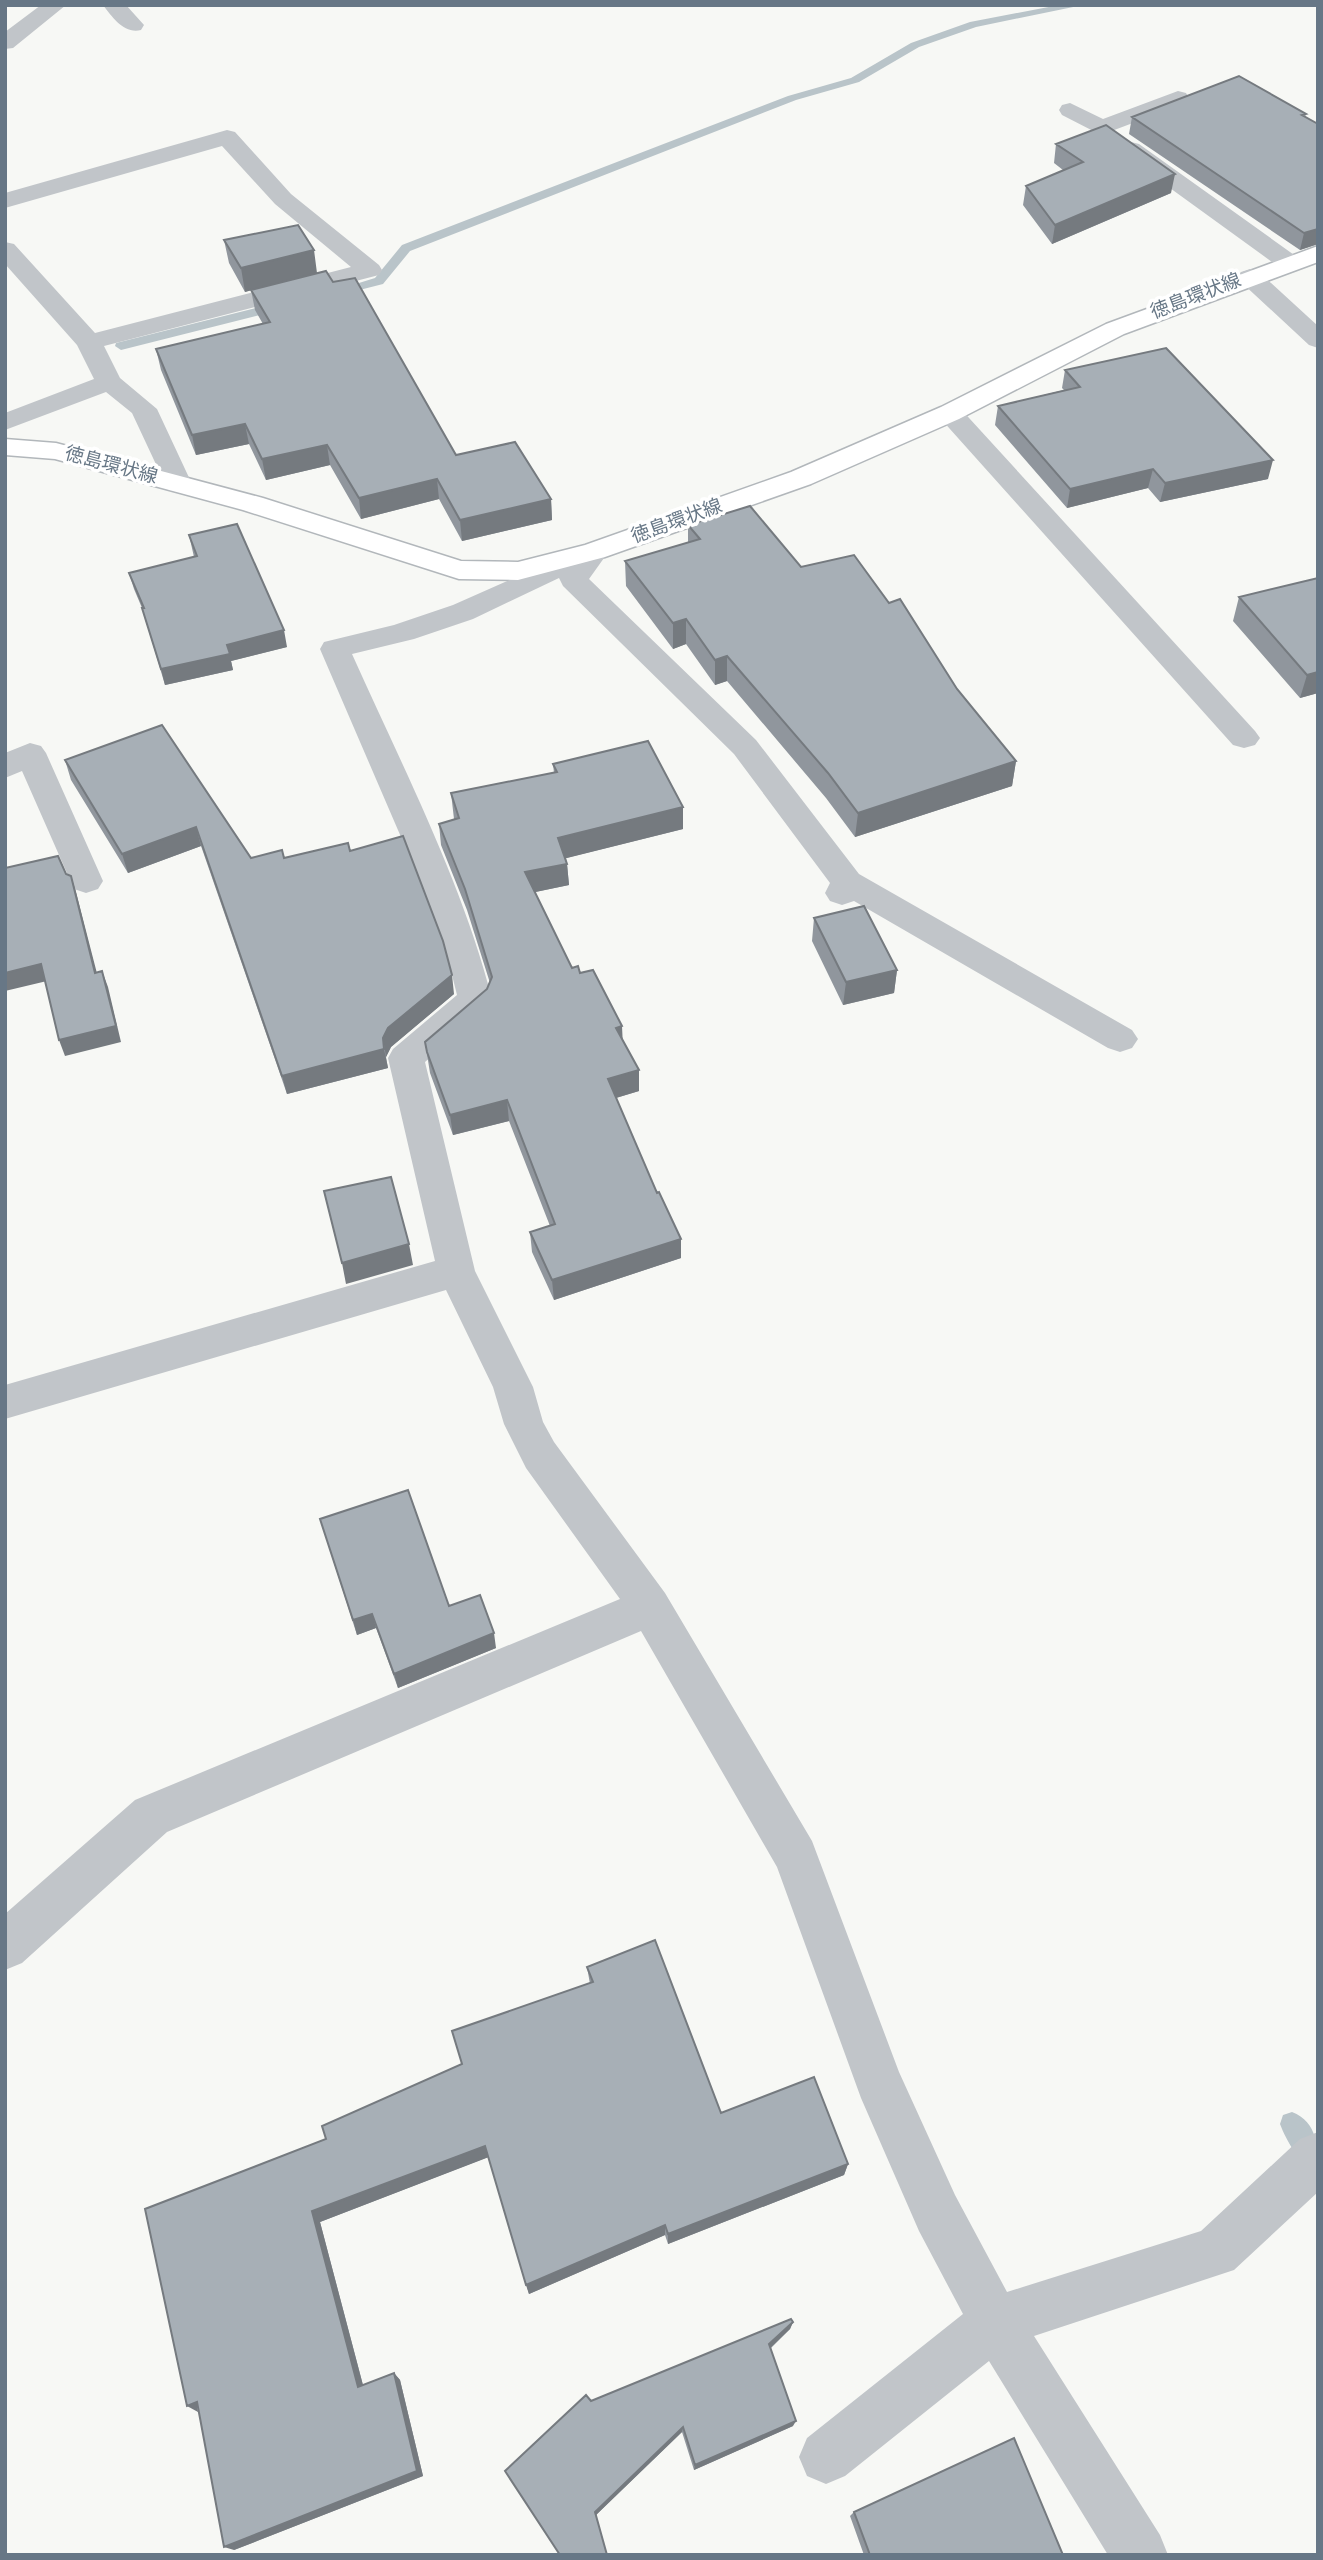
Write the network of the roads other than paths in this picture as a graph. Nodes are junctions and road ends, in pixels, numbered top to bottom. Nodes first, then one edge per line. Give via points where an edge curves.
1 (55, 5) edge
2 (114, 5) edge
3 (133, 25) dead end
4 (5, 43) edge
5 (1178, 98) edge
6 (1070, 110) dead end
7 (1101, 128) junction
8 (5, 201) edge
9 (5, 249) edge
10 (1318, 253) edge
11 (1288, 262) junction
12 (1250, 276) junction
13 (1318, 340) edge
14 (89, 342) junction
15 (109, 382) junction
16 (950, 412) junction
17 (5, 422) edge
18 (5, 447) edge
19 (178, 484) junction
20 (595, 551) junction
21 (1244, 738) dead end
22 (17, 760) edge
23 (86, 881) dead end
24 (1120, 1039) dead end
25 (456, 1270) junction
26 (5, 1402) edge
27 (650, 1607) junction
28 (5, 1946) edge
29 (1312, 2162) edge
30 (995, 2322) junction
31 (826, 2457) dead end
32 (1140, 2555) edge

1 - 4 street
2 - 3 street
5 - 7 street
6 - 7 street
7 - 11 street
8 - 14 street via 227,137 283,199 370,270
9 - 14 street
10 - 11 main road, 徳島環状線
11 - 12 main road, 徳島環状線
12 - 13 street
12 - 16 main road, 徳島環状線 via 1115,329
14 - 15 street
15 - 17 street
15 - 19 street via 144,410
16 - 20 main road, 徳島環状線 via 801,478
16 - 21 street
18 - 19 main road, 徳島環状線 via 56,451
19 - 20 main road, 徳島環状線 via 459,570 518,571
20 - 24 street via 573,580 745,747 844,887
20 - 25 street via 463,612 335,649 481,994 406,1058
22 - 23 street
25 - 26 street
25 - 27 street via 513,1387 540,1455
27 - 28 street via 151,1816
27 - 30 street via 796,1857 878,2081 937,2213
29 - 30 street via 1216,2252
30 - 31 street
30 - 32 street

